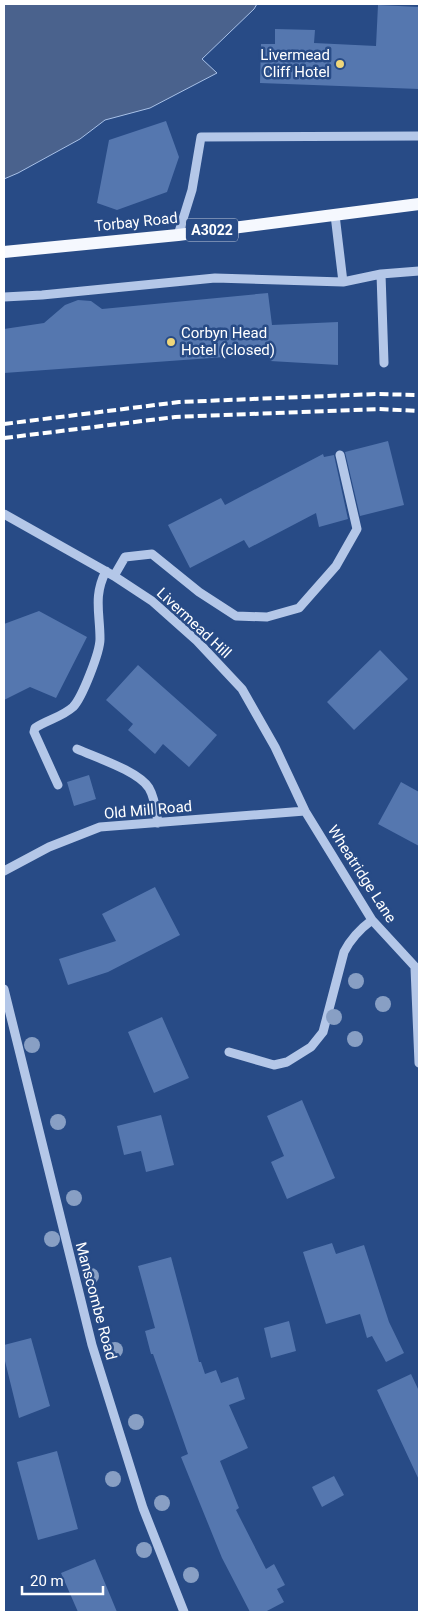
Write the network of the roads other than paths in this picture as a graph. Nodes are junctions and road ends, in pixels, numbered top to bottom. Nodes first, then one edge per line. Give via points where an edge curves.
1 (419, 136) edge
2 (419, 204) edge
3 (335, 215) junction
4 (178, 235) junction
5 (4, 252) edge
6 (419, 271) edge
7 (381, 274) junction
8 (343, 282) junction
9 (4, 297) edge
10 (384, 363) dead end
11 (340, 455) dead end
12 (4, 514) edge
13 (110, 573) junction
14 (78, 749) dead end
15 (58, 785) dead end
16 (305, 811) junction
17 (158, 822) junction
18 (4, 871) edge
19 (372, 920) junction
20 (417, 970) edge
21 (4, 989) edge
22 (230, 1052) dead end
23 (419, 1063) edge
24 (184, 1612) edge

1 - 4 street via 201,137 192,190
2 - 3 main road, Torbay Road / A3022
3 - 4 main road, Torbay Road / A3022
3 - 8 street
4 - 5 main road, Torbay Road / A3022
6 - 7 street
7 - 8 street
7 - 10 street
8 - 9 street via 215,278
11 - 13 street via 357,528 336,566 299,608 267,617 236,616 199,592 152,554 125,557
12 - 13 street, Livermead Hill
13 - 15 street via 101,581 98,592 99,649 79,700 66,713 35,728 34,732
13 - 16 street, Livermead Hill via 152,601 197,641 242,689 275,747
14 - 17 street via 136,776 153,797
16 - 17 street, Old Mill Road
16 - 19 street, Wheatridge Lane
17 - 18 street, Old Mill Road via 100,827 49,847
19 - 20 street, Wheatridge Lane
19 - 22 street via 349,941 323,1032 311,1047 287,1062 274,1065
20 - 23 street
21 - 24 street, Manscombe Road via 92,1345 143,1508

